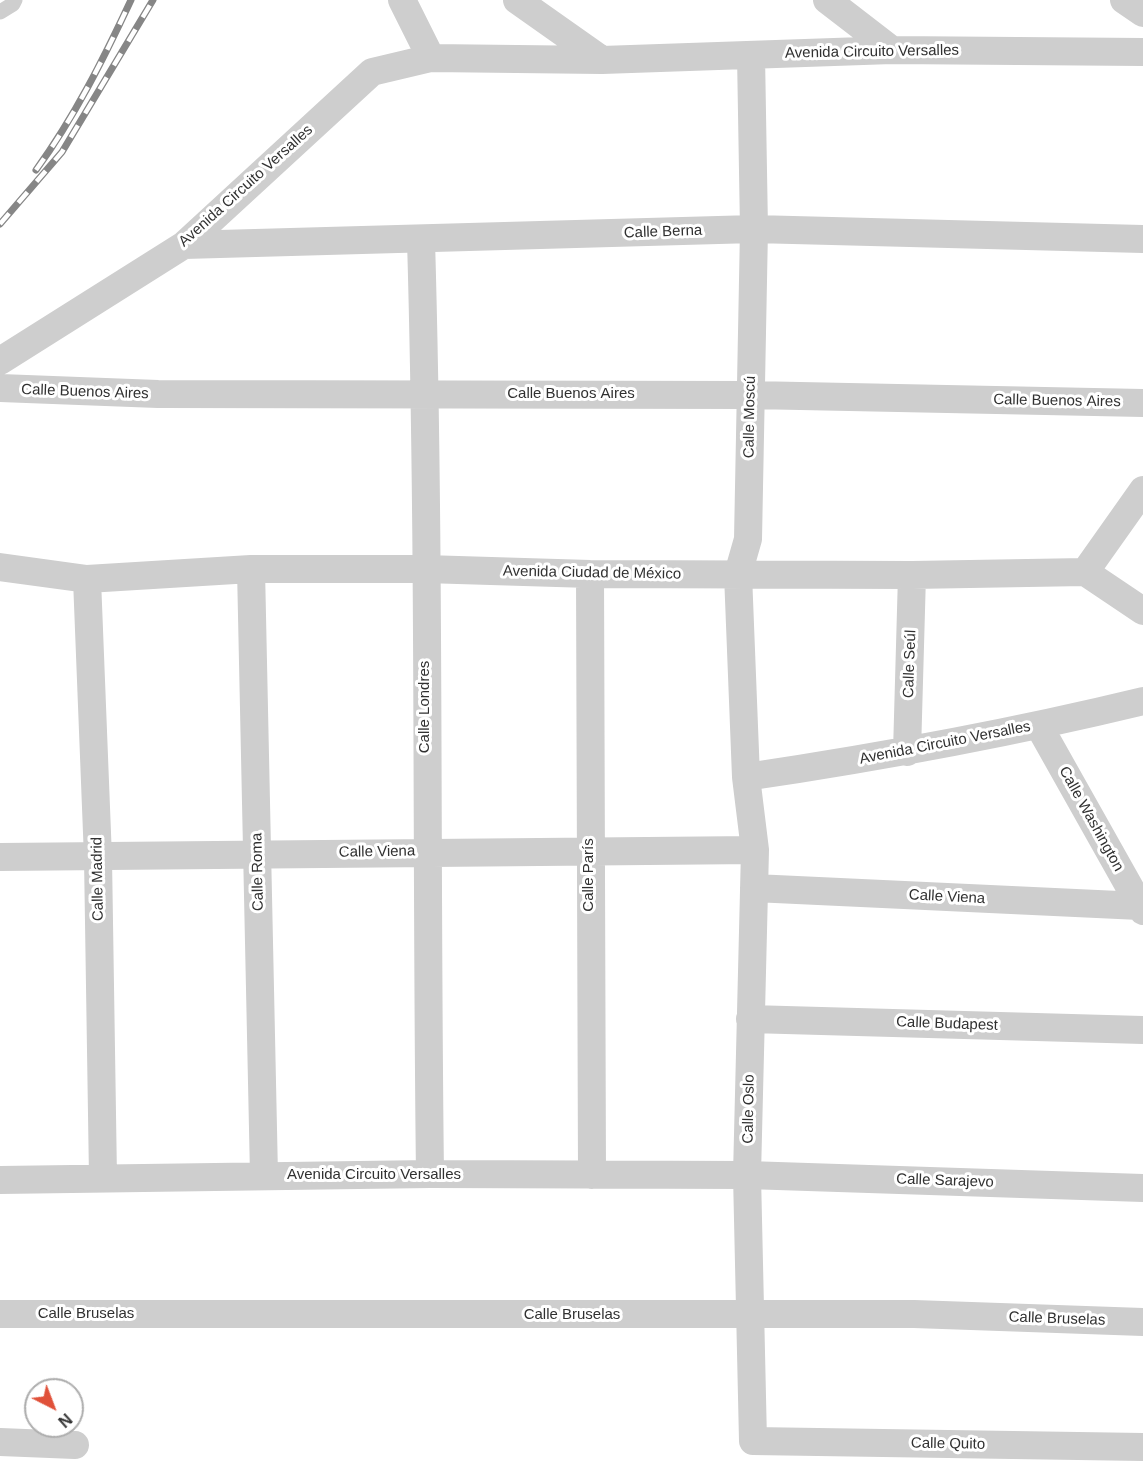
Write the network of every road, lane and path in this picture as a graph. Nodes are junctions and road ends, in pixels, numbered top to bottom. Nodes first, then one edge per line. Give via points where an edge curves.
1 (15, 0) edge
2 (402, 0) edge
3 (517, 0) edge
4 (827, 0) edge
5 (1125, 0) edge
6 (0, 12) edge
7 (1143, 13) edge
8 (892, 50) junction
9 (1143, 52) edge
10 (751, 55) junction
11 (431, 58) junction
12 (602, 60) junction
13 (754, 229) junction
14 (1143, 239) edge
15 (421, 240) junction
16 (184, 245) junction
17 (0, 361) edge
18 (0, 388) edge
19 (426, 393) junction
20 (751, 395) junction
21 (1143, 403) edge
22 (1143, 490) edge
23 (0, 567) edge
24 (251, 569) junction
25 (425, 569) junction
26 (1085, 572) junction
27 (590, 574) junction
28 (738, 574) junction
29 (912, 575) junction
30 (87, 579) junction
31 (1143, 611) edge
32 (1143, 701) edge
33 (1039, 726) junction
34 (907, 752) junction
35 (746, 777) junction
36 (589, 850) junction
37 (755, 850) junction
38 (426, 851) junction
39 (258, 854) junction
40 (0, 857) edge
41 (98, 858) junction
42 (754, 888) junction
43 (1142, 909) edge
44 (750, 1018) junction
45 (1143, 1030) edge
46 (430, 1174) junction
47 (264, 1175) junction
48 (592, 1175) junction
49 (747, 1175) junction
50 (103, 1178) junction
51 (0, 1180) edge
52 (1143, 1188) edge
53 (0, 1314) edge
54 (752, 1315) junction
55 (1143, 1322) edge
56 (753, 1441) joint
57 (0, 1442) edge
58 (75, 1445) dead end
59 (1143, 1447) edge

1 - 6 lane
2 - 11 street
3 - 12 street
4 - 8 street
5 - 7 street
8 - 9 street, Avenida Circuito Versalles
8 - 10 street, Avenida Circuito Versalles
10 - 12 street, Avenida Circuito Versalles
10 - 13 street, Calle Moscú
11 - 12 street, Avenida Circuito Versalles
11 - 16 street, Avenida Circuito Versalles via 372,72
13 - 14 street, Calle Berna
13 - 15 street, Calle Berna
13 - 20 street, Calle Moscú
15 - 16 street, Calle Berna
15 - 19 street, Calle Londres
16 - 17 street, Avenida Circuito Versalles
18 - 19 street, Calle Buenos Aires via 158,394
19 - 20 street, Calle Buenos Aires
19 - 25 street, Calle Londres
20 - 21 street, Calle Buenos Aires
20 - 28 street, Calle Moscú via 747,539
22 - 26 street
23 - 30 street, Avenida Ciudad de México
24 - 25 street, Avenida Ciudad de México
24 - 30 street, Avenida Ciudad de México
24 - 39 street, Calle Roma
25 - 27 street, Avenida Ciudad de México
25 - 38 street, Calle Londres
26 - 29 street, Avenida Ciudad de México
26 - 31 street
27 - 28 street, Avenida Ciudad de México
27 - 36 street, Calle París
28 - 29 street, Avenida Ciudad de México
28 - 35 street, Calle Moscú
29 - 34 street, Calle Seúl
30 - 41 street, Calle Madrid
32 - 33 street, Avenida Circuito Versalles
33 - 34 street, Avenida Circuito Versalles
33 - 43 street, Calle Washington
34 - 35 street, Avenida Circuito Versalles
35 - 37 street, Calle Oslo
36 - 37 street, Calle Viena
36 - 38 street, Calle Viena
36 - 48 street, Calle París
37 - 42 street, Calle Oslo
38 - 39 street, Calle Viena
38 - 46 street, Calle Londres
39 - 41 street, Calle Viena
39 - 47 street, Calle Roma
40 - 41 street, Calle Viena
41 - 50 street, Calle Madrid
42 - 43 street, Calle Viena
42 - 44 street, Calle Oslo
44 - 45 street, Calle Budapest
44 - 49 street, Calle Oslo
46 - 47 street, Avenida Circuito Versalles
46 - 48 street, Avenida Circuito Versalles
47 - 50 street, Avenida Circuito Versalles
48 - 49 street, Avenida Circuito Versalles
49 - 52 street, Calle Sarajevo
49 - 54 street, Calle Oslo
50 - 51 street, Avenida Circuito Versalles
53 - 54 street, Calle Bruselas
54 - 55 street, Calle Bruselas via 914,1314
54 - 56 street, Calle Oslo
56 - 59 street, Calle Quito
57 - 58 street

